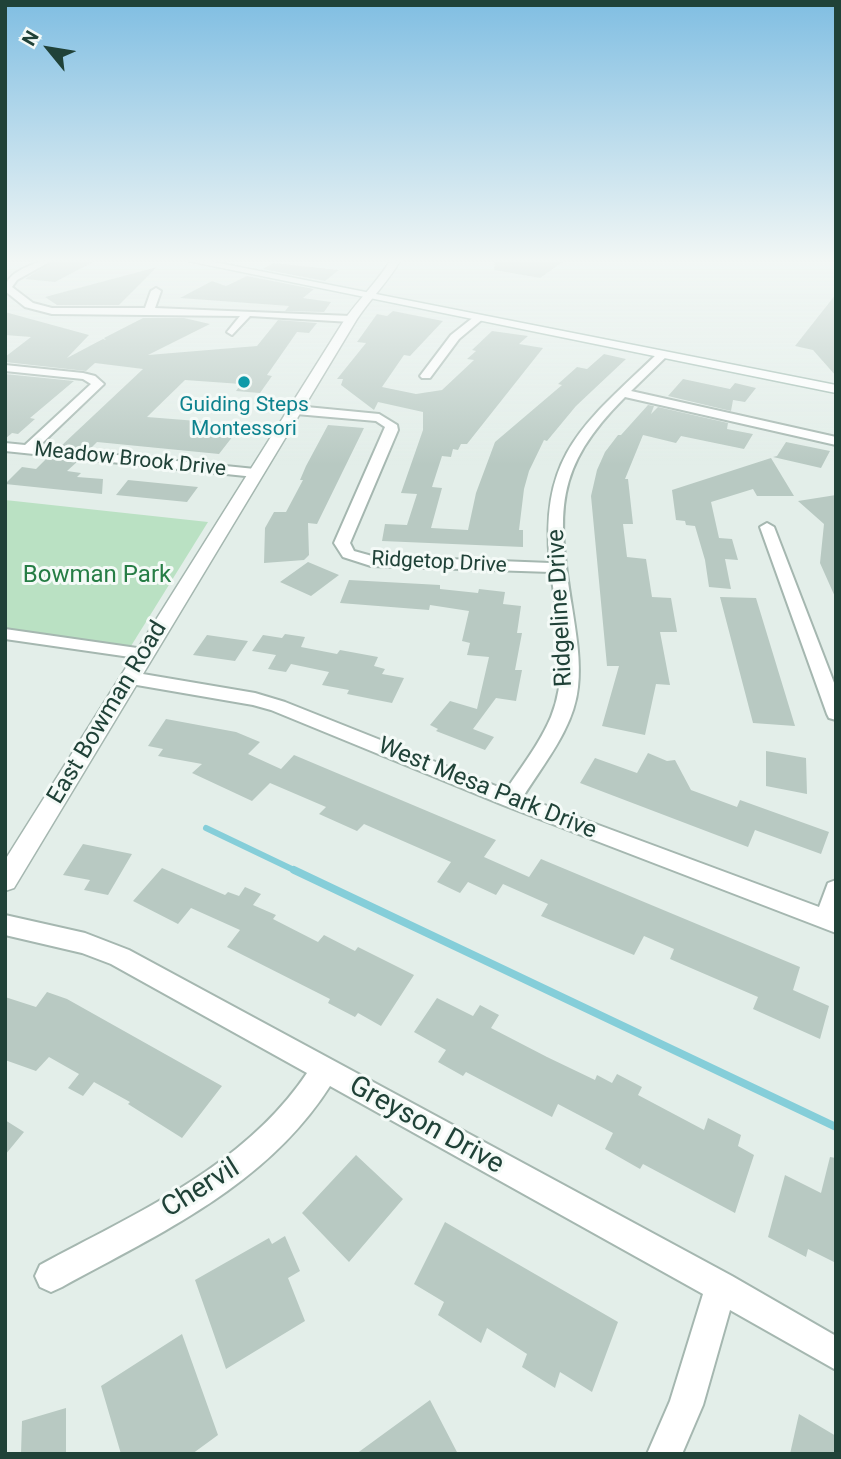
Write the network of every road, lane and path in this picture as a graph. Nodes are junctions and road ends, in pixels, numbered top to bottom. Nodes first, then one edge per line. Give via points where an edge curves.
1 (234, 329) edge
2 (345, 329) edge
3 (465, 329) edge
4 (536, 329) edge
5 (232, 332) dead end
6 (663, 354) junction
7 (5, 368) edge
8 (426, 376) dead end
9 (836, 388) edge
10 (624, 393) junction
11 (296, 410) junction
12 (836, 441) edge
13 (5, 447) edge
14 (28, 449) junction
15 (255, 473) junction
16 (767, 527) dead end
17 (559, 568) junction
18 (5, 634) edge
19 (144, 654) junction
20 (131, 678) junction
21 (836, 714) edge
22 (510, 800) junction
23 (5, 881) edge
24 (836, 889) edge
25 (831, 921) edge
26 (5, 925) edge
27 (324, 1071) junction
28 (51, 1276) dead end
29 (721, 1287) junction
30 (836, 1354) edge
31 (664, 1454) edge

1 - 5 street
2 - 11 street, East Bowman Road
3 - 8 street
4 - 6 street
6 - 9 street
6 - 10 street, Ridgeline Drive
7 - 14 street via 91,377 98,384
10 - 12 street
10 - 17 street, Ridgeline Drive via 594,422 567,462 559,485 555,549
11 - 15 street, East Bowman Road
11 - 17 street, Ridgetop Drive via 379,418 391,425 342,543 348,554 371,561
13 - 14 street, Meadow Brook Drive
14 - 15 street, Meadow Brook Drive
15 - 19 street, East Bowman Road
16 - 21 street
17 - 22 street, Ridgeline Drive via 570,668 568,690 551,734
18 - 19 street
19 - 20 street, East Bowman Road
20 - 22 street, West Mesa Park Drive via 278,706
20 - 23 street, East Bowman Road
22 - 25 street, West Mesa Park Drive
24 - 25 street
26 - 27 street, Greyson Drive via 85,943 120,957
27 - 28 street, Chervil via 303,1106 256,1155 218,1182
27 - 29 street, Greyson Drive
29 - 30 street, Greyson Drive
29 - 31 street via 686,1405

